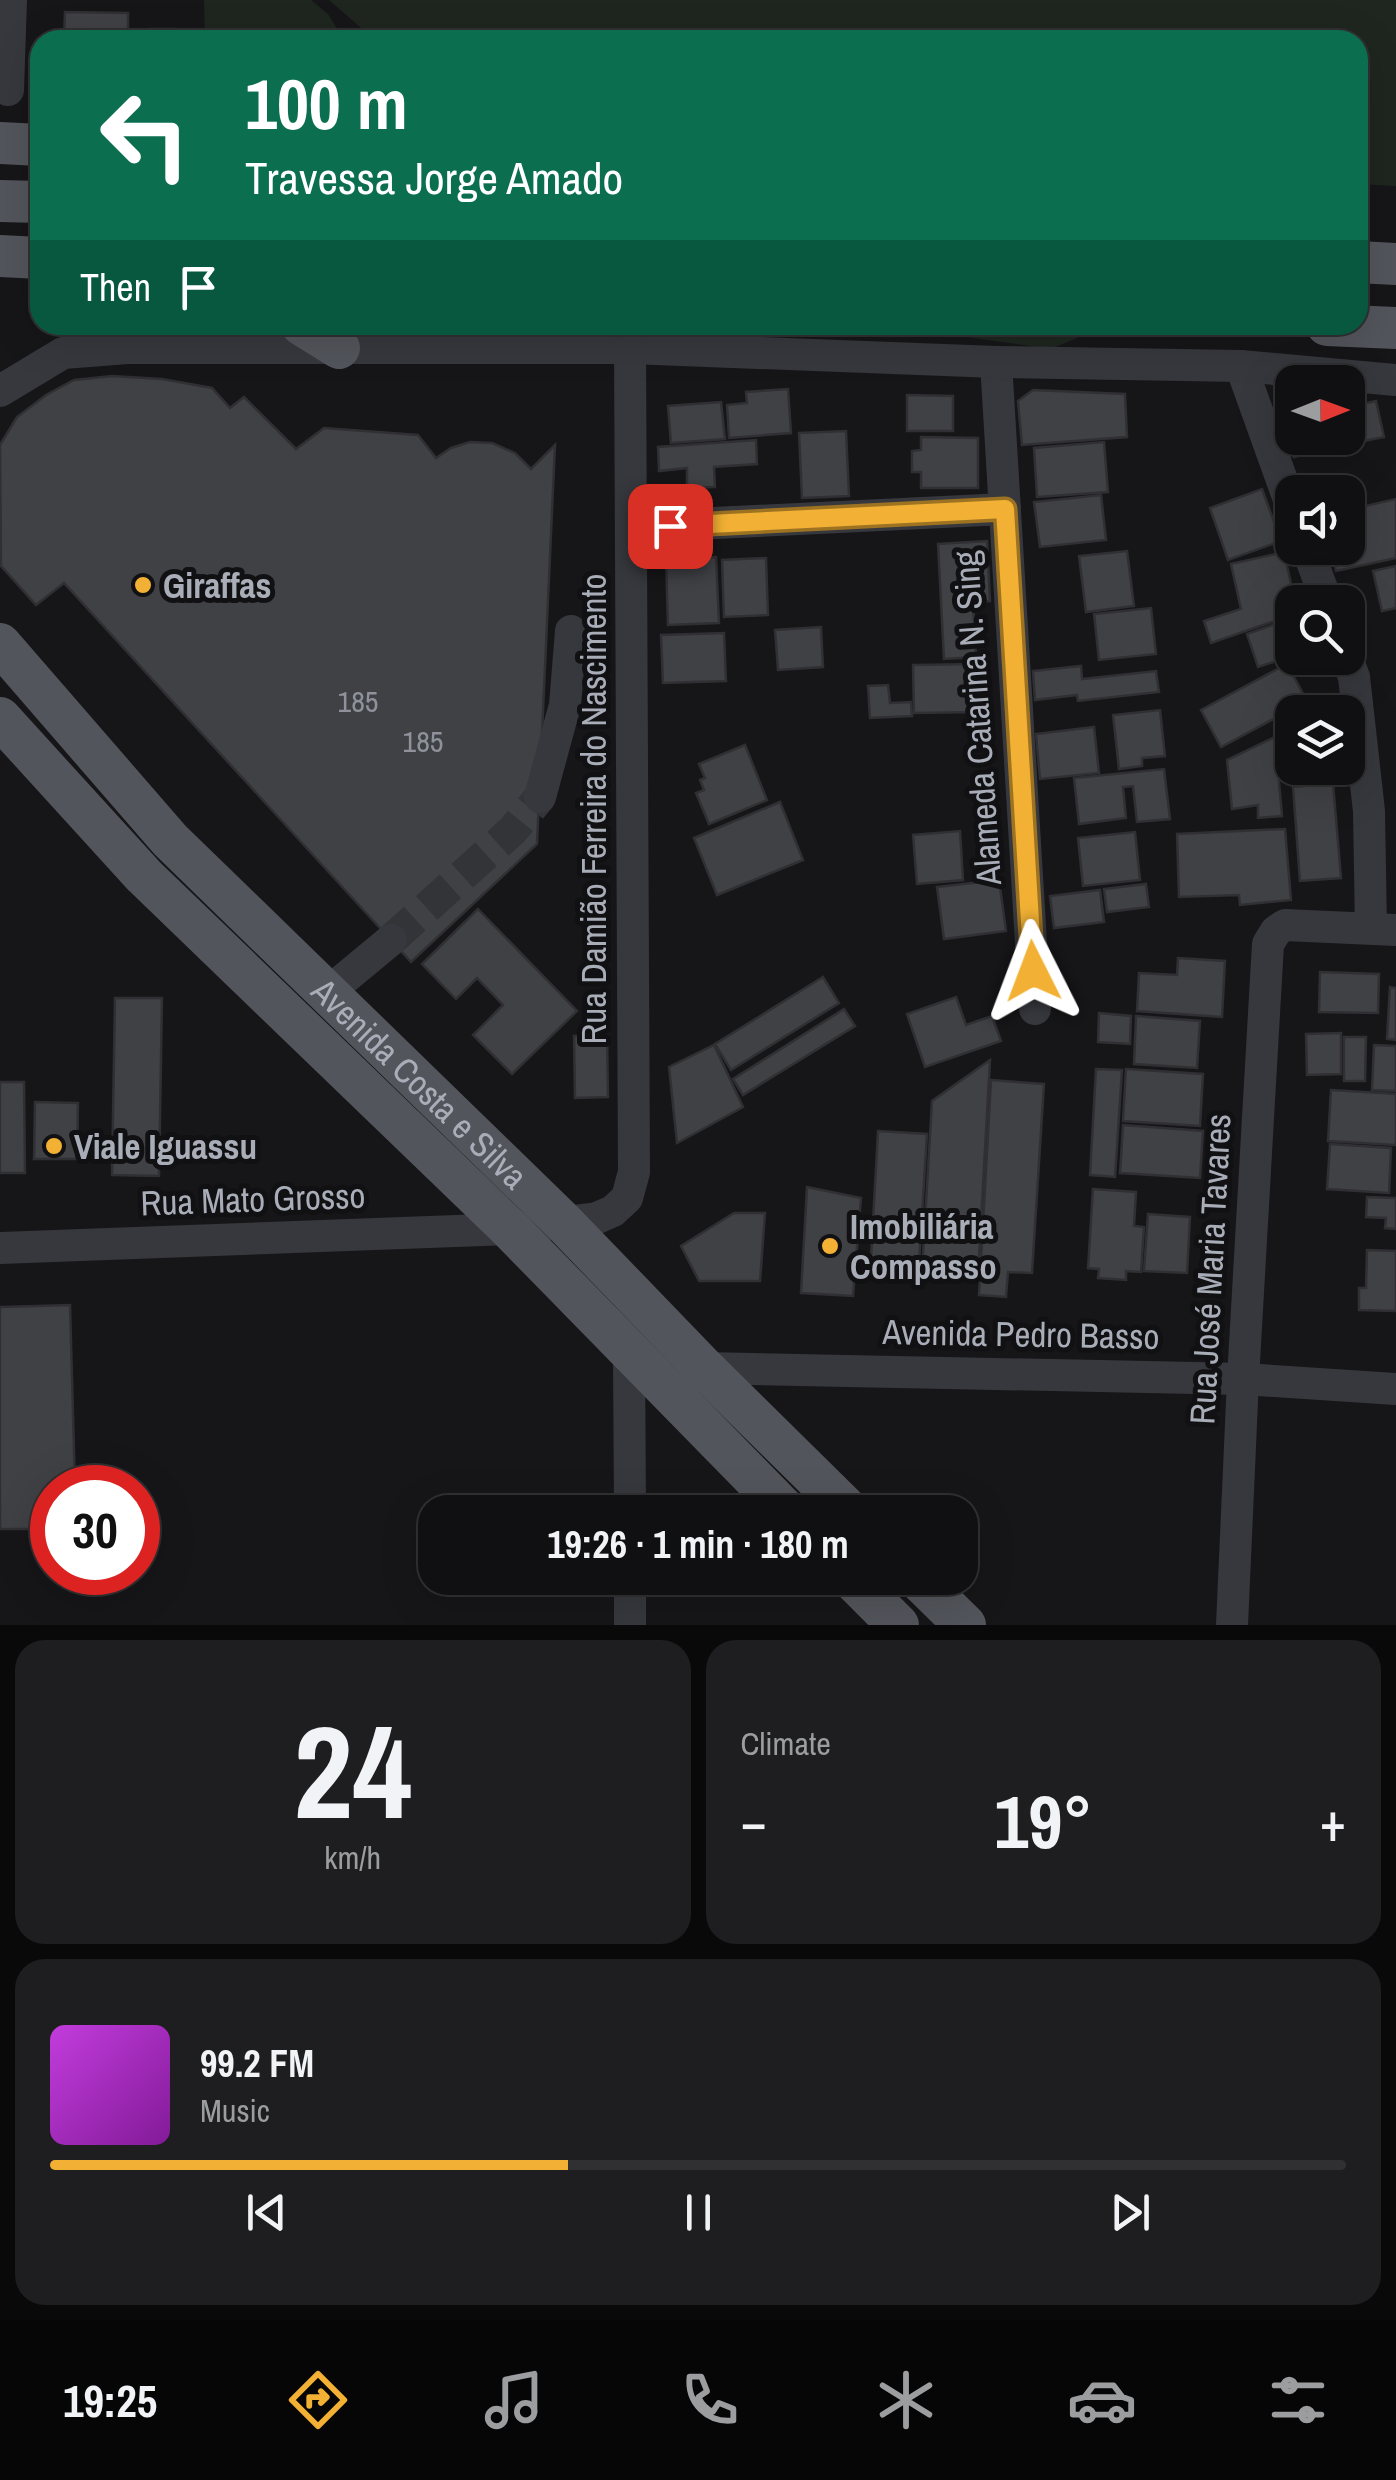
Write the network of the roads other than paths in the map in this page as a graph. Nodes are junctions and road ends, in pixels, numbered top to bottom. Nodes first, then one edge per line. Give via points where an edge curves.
1 (10, 0) edge
2 (8, 90) dead end
3 (0, 143) edge
4 (30, 144) edge
5 (0, 201) edge
6 (30, 202) edge
7 (1368, 263) edge
8 (1396, 264) edge
9 (319, 335) edge
10 (340, 348) junction
11 (630, 348) junction
12 (996, 362) junction
13 (1241, 366) junction
14 (1396, 380) edge
15 (0, 390) edge
16 (1280, 475) edge
17 (1005, 509) junction
18 (632, 527) junction
19 (570, 631) dead end
20 (0, 644) edge
21 (1353, 675) edge
22 (0, 718) edge
23 (540, 797) tunnel mouth
24 (1384, 929) edge
25 (391, 940) tunnel mouth
26 (327, 992) junction
27 (1036, 1009) dead end
28 (563, 1222) junction
29 (510, 1228) junction
30 (0, 1248) edge
31 (630, 1354) junction
32 (704, 1368) junction
33 (1242, 1378) junction
34 (1396, 1389) edge
35 (630, 1495) edge
36 (770, 1495) edge
37 (833, 1495) edge
38 (630, 1595) edge
39 (869, 1595) edge
40 (934, 1595) edge
41 (630, 1625) edge
42 (898, 1625) edge
43 (965, 1625) edge
44 (1232, 1625) edge

1 - 2 street
3 - 4 main road
5 - 6 main road
7 - 8 main road
9 - 10 main road
10 - 11 street
10 - 15 street via 63,353
11 - 12 street
11 - 18 street, Rua Damião Ferreira do Nascimento
12 - 13 street
12 - 17 street, Alameda Catarina N. Sing
13 - 14 street
13 - 16 street
17 - 18 street
17 - 27 street, Alameda Catarina N. Sing
18 - 28 street, Rua Damião Ferreira do Nascimento via 634,1172 627,1198 613,1211
19 - 23 street via 564,705
20 - 26 main road, Avenida Costa e Silva via 170,840
21 - 24 street
22 - 29 main road, Avenida Costa e Silva via 144,876
24 - 33 street, Rua José Maria Tavares via 1285,926 1268,944
25 - 26 street
26 - 28 main road, Avenida Costa e Silva
28 - 29 street, Rua Damião Ferreira do Nascimento
28 - 32 main road, Avenida Costa e Silva
29 - 30 street, Rua Mato Grosso
29 - 31 main road, Avenida Costa e Silva
31 - 35 street
31 - 36 main road, Avenida Costa e Silva
32 - 33 street, Avenida Pedro Basso
32 - 37 main road, Avenida Costa e Silva
33 - 34 street, Avenida Pedro Basso
33 - 44 street, Rua José Maria Tavares
38 - 41 street
39 - 42 main road
40 - 43 main road

